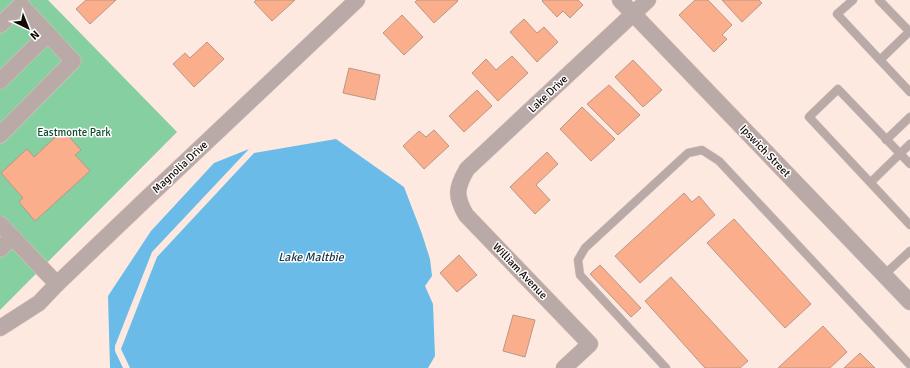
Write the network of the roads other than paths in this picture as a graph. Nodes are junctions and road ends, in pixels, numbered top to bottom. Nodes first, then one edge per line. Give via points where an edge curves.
1 (357, 0) edge
2 (620, 0) edge
3 (648, 0) edge
4 (853, 0) edge
5 (879, 0) edge
6 (633, 14) junction
7 (0, 25) edge
8 (910, 32) edge
9 (48, 34) junction
10 (880, 60) junction
11 (0, 81) edge
12 (910, 92) edge
13 (910, 117) edge
14 (0, 136) edge
15 (886, 140) junction
16 (910, 144) edge
17 (900, 154) junction
18 (910, 164) edge
19 (871, 182) junction
20 (457, 194) joint
21 (0, 224) edge
22 (910, 224) edge
23 (13, 237) junction
24 (0, 249) edge
25 (910, 251) edge
26 (884, 275) junction
27 (57, 284) junction
28 (910, 302) edge
29 (0, 328) edge
30 (910, 365) edge
31 (564, 368) edge
32 (666, 368) edge

1 - 27 street, Magnolia Drive
2 - 6 street, Ipswich Street
3 - 6 street, Lake Drive
4 - 10 lane via 837,14
5 - 8 lane
6 - 20 street, Lake Drive via 467,170
6 - 26 street, Ipswich Street
7 - 9 street via 21,5
8 - 10 lane
9 - 11 street
9 - 14 street via 73,61
10 - 12 lane
13 - 15 lane
15 - 17 lane
15 - 19 lane via 838,89 809,117
16 - 17 lane
17 - 18 lane
17 - 19 lane
19 - 22 lane
20 - 31 street, William Avenue via 466,216 590,344
21 - 23 street
23 - 24 street
23 - 27 street
25 - 26 lane
26 - 28 street, Ipswich Street
27 - 29 street, Magnolia Drive via 39,303
30 - 32 lane via 719,161 702,150 688,153 585,248 578,260 580,275

